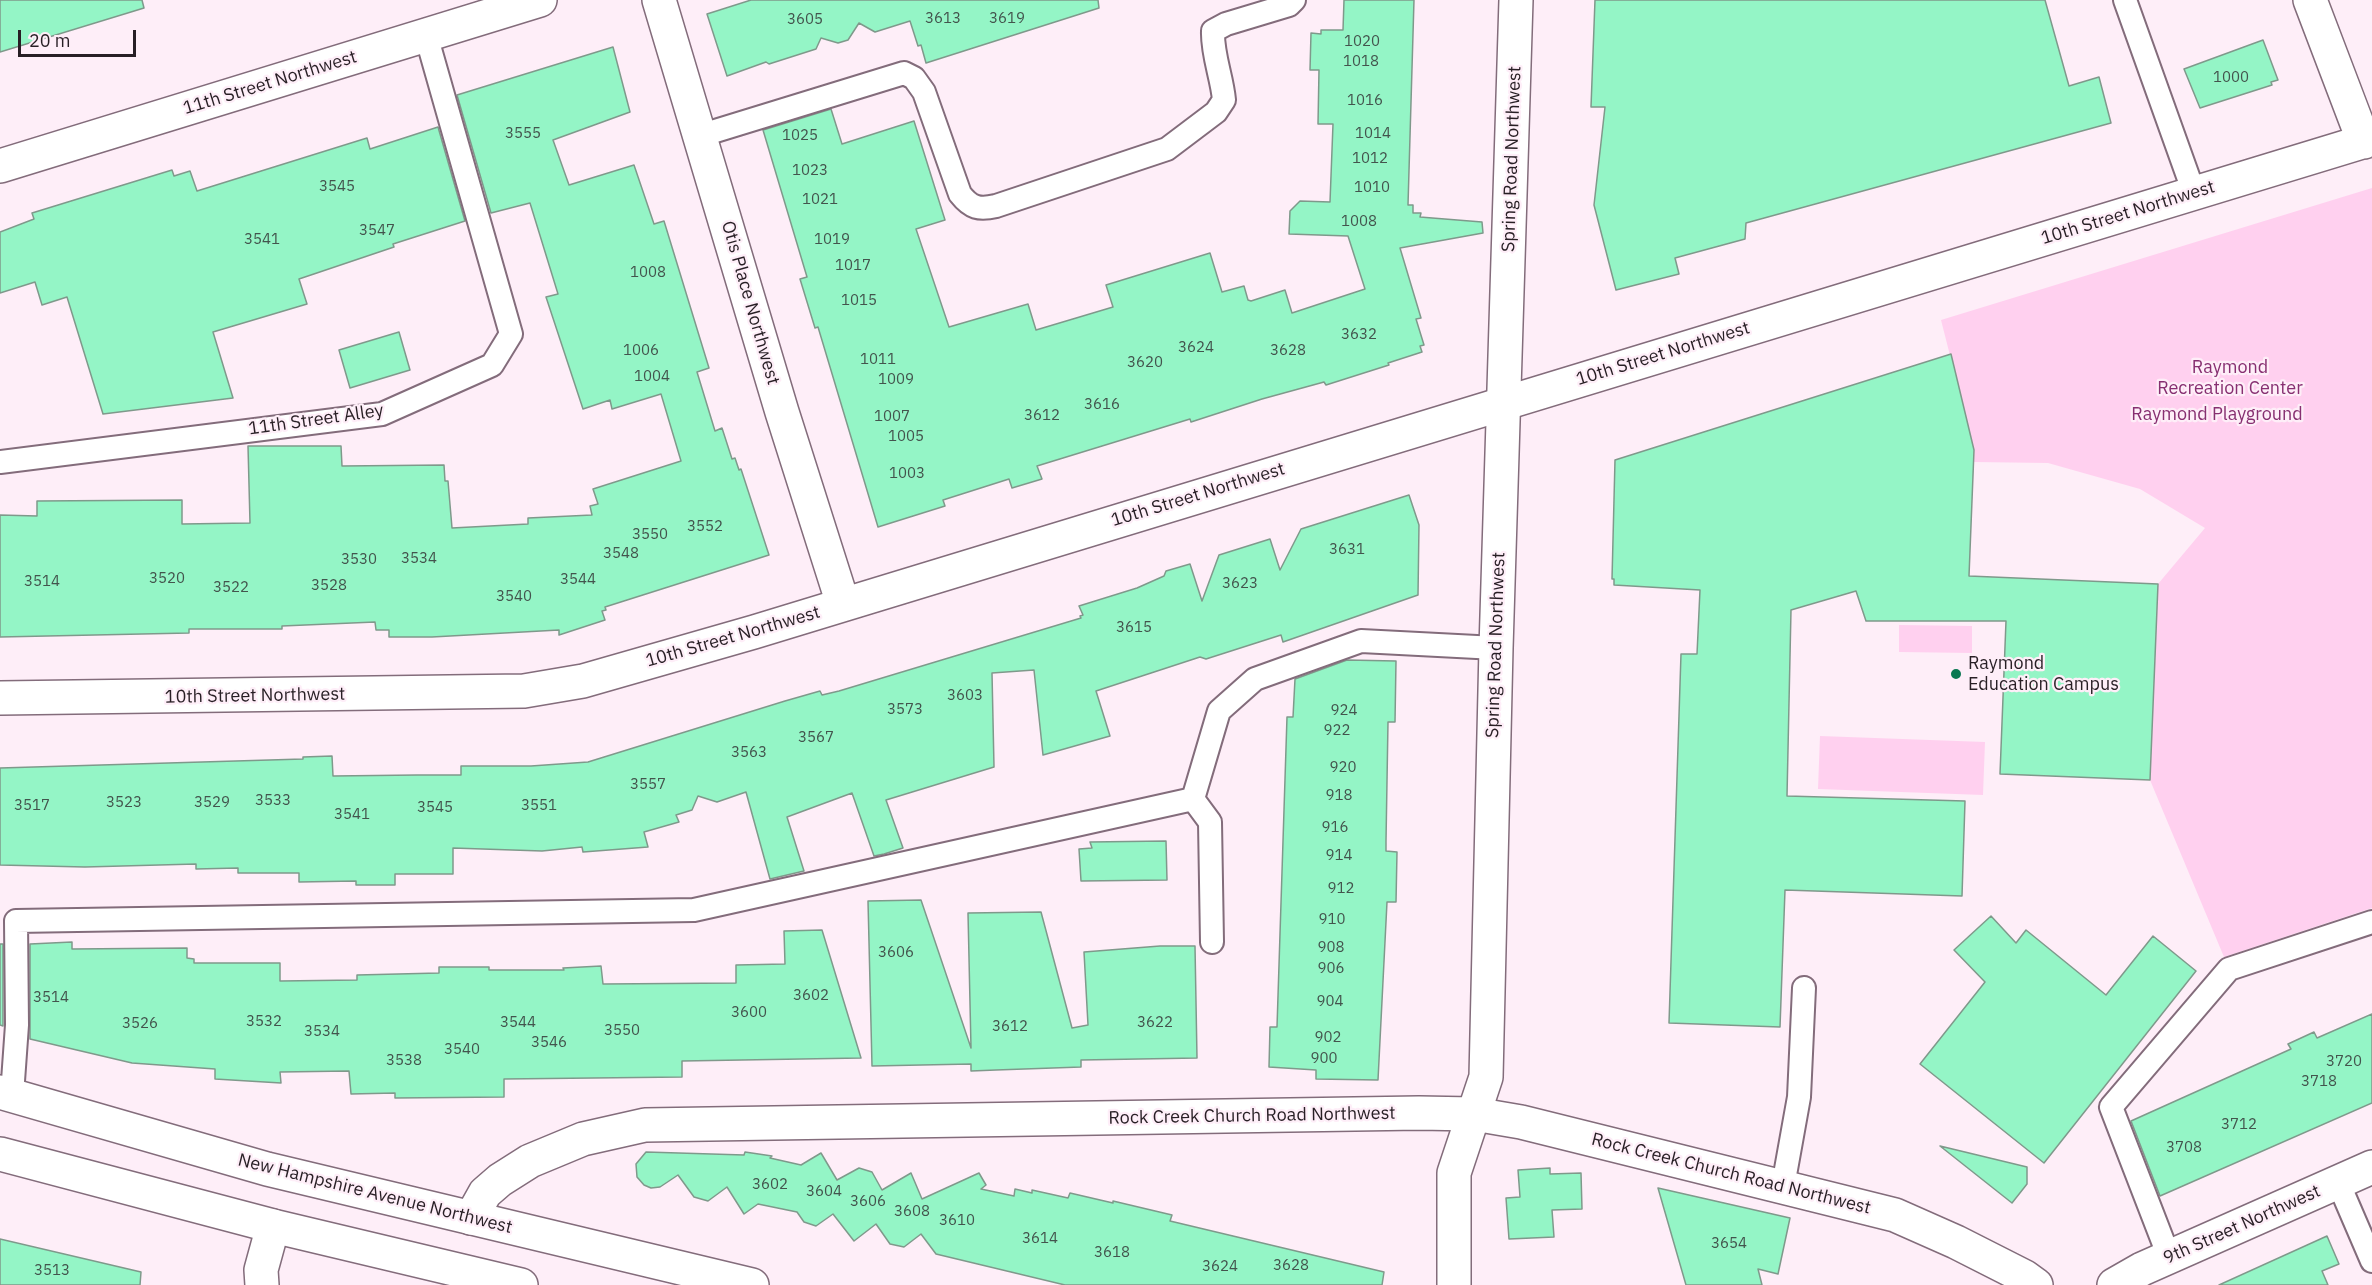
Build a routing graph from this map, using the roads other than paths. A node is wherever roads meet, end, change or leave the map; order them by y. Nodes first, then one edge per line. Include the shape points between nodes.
1 (540, 0) edge
2 (658, 0) edge
3 (1294, 0) edge
4 (1516, 0) edge
5 (2125, 0) edge
6 (2310, 0) edge
7 (426, 35) junction
8 (699, 136) junction
9 (2368, 140) edge
10 (0, 166) edge
11 (2194, 193) junction
12 (1504, 402) junction
13 (0, 462) edge
14 (843, 604) junction
15 (1496, 648) junction
16 (0, 698) edge
17 (1193, 799) junction
18 (2372, 922) edge
19 (1212, 942) dead end
20 (1804, 988) dead end
21 (6, 1094) edge
22 (1474, 1114) junction
23 (0, 1154) edge
24 (2372, 1167) edge
25 (2338, 1182) junction
26 (1784, 1186) junction
27 (471, 1218) junction
28 (273, 1226) junction
29 (2169, 1257) junction
30 (2372, 1261) edge
31 (693, 1278) edge
32 (262, 1285) edge
33 (521, 1285) edge
34 (752, 1285) edge
35 (1454, 1285) edge
36 (2036, 1285) edge
37 (2114, 1285) edge

1 - 7 street, 11th Street Northwest
2 - 8 street, Otis Place Northwest
3 - 8 lane via 1214,31 1212,46 1224,100 1216,112 1167,149 996,206 981,209 968,205 960,194 924,92 914,78 903,73
4 - 12 street, Spring Road Northwest
5 - 11 lane
6 - 9 street
7 - 10 street, 11th Street Northwest
7 - 13 lane, 11th Street Alley via 511,334 492,365 382,414
8 - 14 street, Otis Place Northwest
9 - 11 street, 10th Street Northwest
11 - 12 street, 10th Street Northwest
12 - 14 street, 10th Street Northwest
12 - 15 street, Spring Road Northwest
14 - 16 street, 10th Street Northwest via 544,689
15 - 17 lane via 1361,641 1255,679 1219,711
15 - 22 street, Spring Road Northwest via 1486,1077
17 - 19 lane via 1209,822
17 - 21 lane via 694,910 16,921 17,1025
18 - 29 lane via 2229,969 2111,1107
20 - 26 lane via 1799,1097
21 - 27 street, New Hampshire Avenue Northwest via 267,1169
22 - 26 street, Rock Creek Church Road Northwest
22 - 27 street, Rock Creek Church Road Northwest via 645,1125 583,1139 530,1161 485,1193
22 - 35 street, Spring Road Northwest via 1454,1173
23 - 28 street
24 - 25 street, 9th Street Northwest
25 - 29 street, 9th Street Northwest
25 - 30 lane
26 - 36 street, Rock Creek Church Road Northwest via 1908,1219
27 - 31 street, New Hampshire Avenue Northwest
28 - 32 street via 261,1269
28 - 33 street
29 - 37 street, 9th Street Northwest
31 - 34 street, New Hampshire Avenue Northwest

